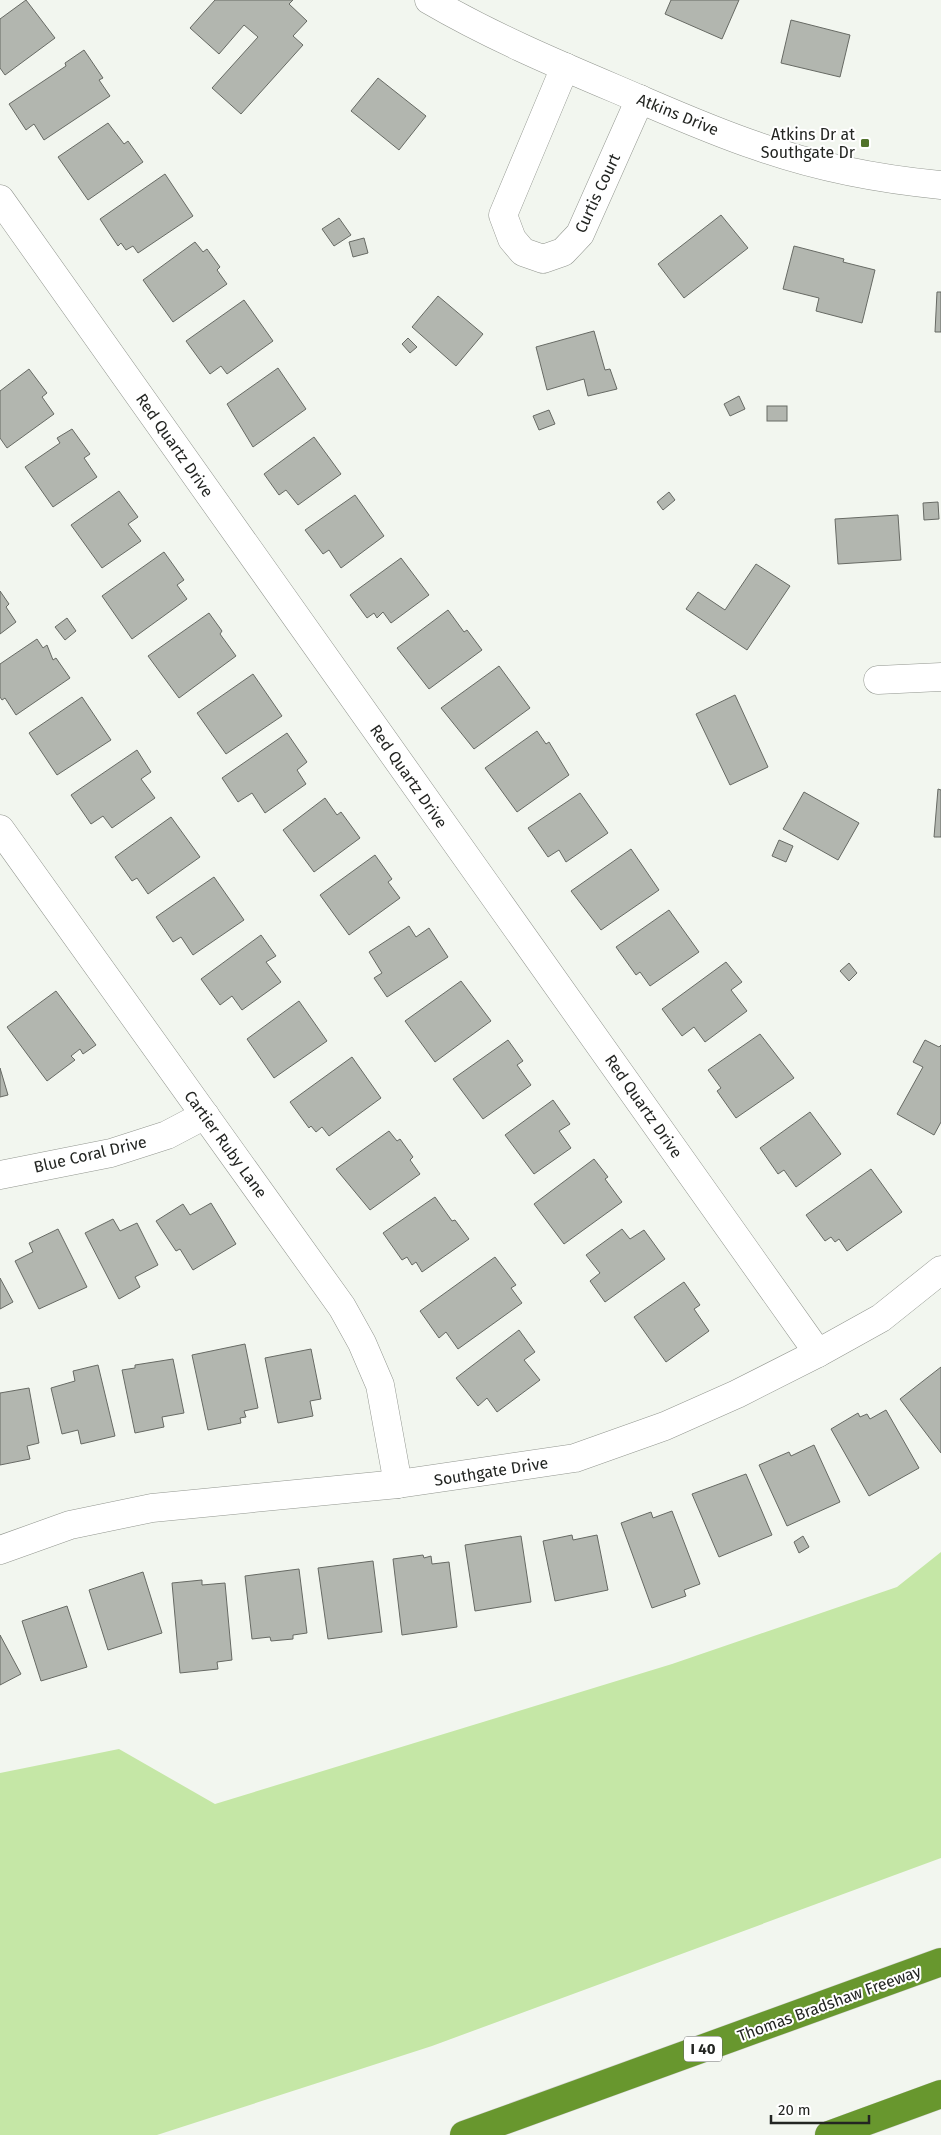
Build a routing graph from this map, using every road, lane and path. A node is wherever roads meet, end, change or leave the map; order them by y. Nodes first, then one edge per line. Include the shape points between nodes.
1 (429, 0) edge
2 (565, 67) junction
3 (640, 99) junction
4 (941, 185) edge
5 (0, 198) edge
6 (941, 678) edge
7 (878, 680) dead end
8 (0, 829) edge
9 (205, 1115) junction
10 (0, 1174) edge
11 (941, 1270) edge
12 (818, 1353) junction
13 (398, 1484) junction
14 (0, 1550) edge
15 (941, 1962) edge
16 (941, 2094) edge
17 (464, 2135) edge
18 (829, 2135) edge

1 - 2 street, Atkins Drive via 473,26
2 - 3 street, Atkins Drive
2 - 3 street, Curtis Court via 503,215 512,240 523,252 543,259 564,252 580,234
3 - 4 street, Atkins Drive via 756,146 803,160 864,175
5 - 12 street, Red Quartz Drive
6 - 7 street
8 - 9 street, Cartier Ruby Lane
9 - 10 street, Blue Coral Drive via 167,1135 111,1153
9 - 13 street, Cartier Ruby Lane via 342,1307 362,1343 380,1386
11 - 12 street, Southgate Drive via 881,1318
12 - 13 street, Southgate Drive via 665,1426 575,1458
13 - 14 street, Southgate Drive via 152,1508 70,1525
15 - 17 highway, Thomas Bradshaw Freeway / I 40
16 - 18 highway

